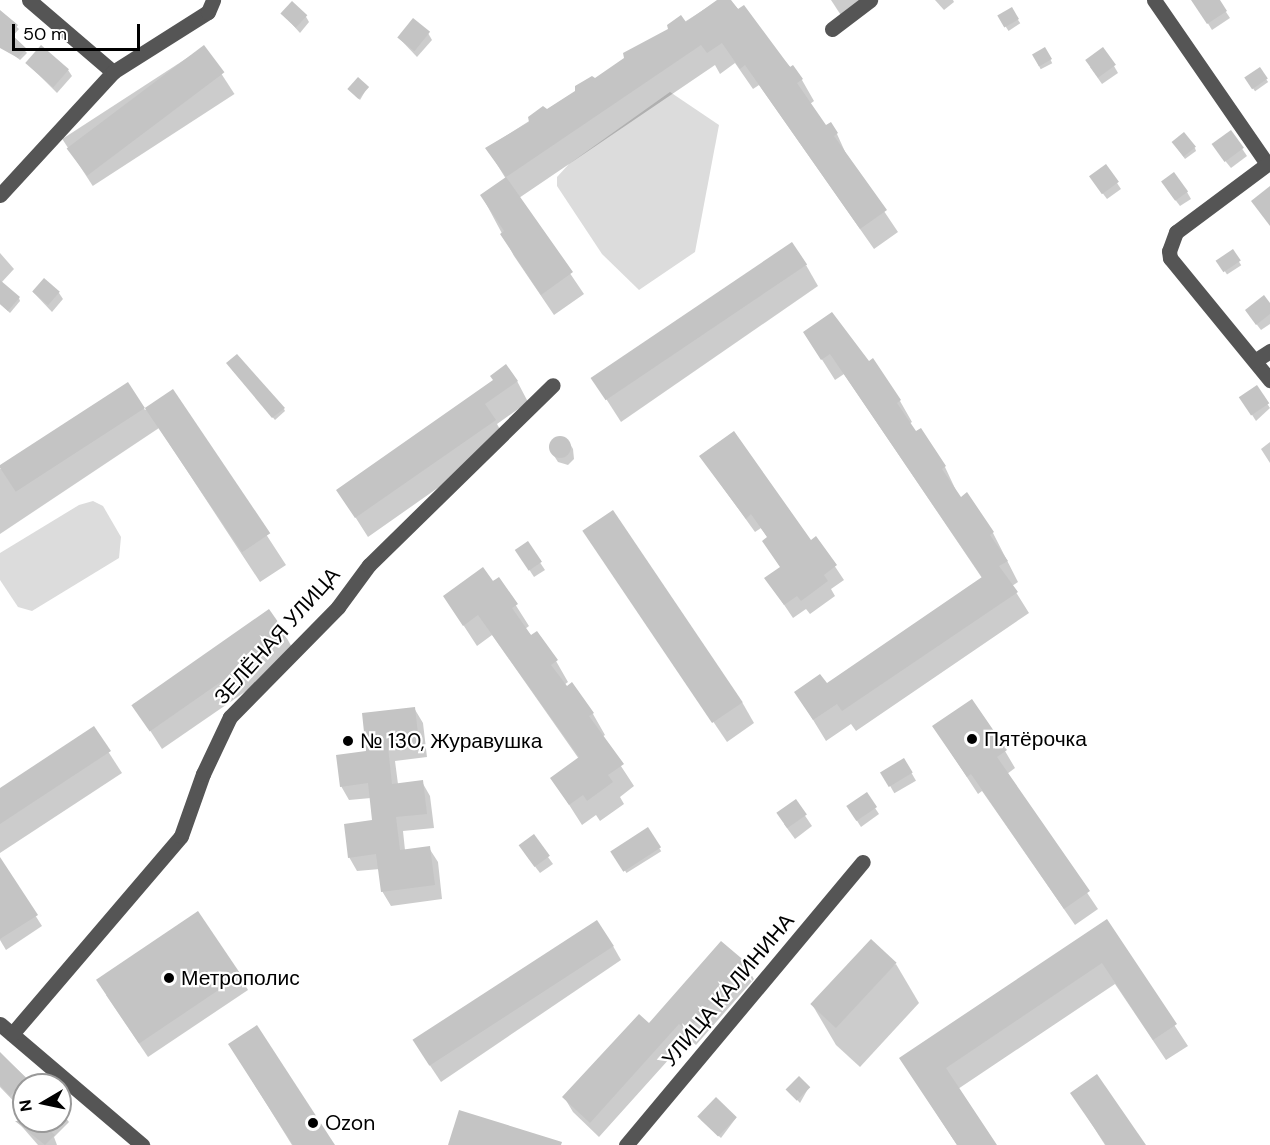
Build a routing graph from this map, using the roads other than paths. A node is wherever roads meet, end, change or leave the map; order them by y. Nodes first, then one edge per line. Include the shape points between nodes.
1 (29, 0) edge
2 (213, 0) edge
3 (870, 0) edge
4 (1154, 0) edge
5 (832, 29) dead end
6 (113, 72) junction
7 (1267, 169) edge
8 (0, 195) edge
9 (1270, 351) edge
10 (1256, 360) junction
11 (1270, 380) edge
12 (553, 386) dead end
13 (863, 862) dead end
14 (0, 1024) edge
15 (12, 1034) junction
16 (142, 1145) edge
17 (626, 1145) edge

1 - 6 street
2 - 6 street via 208,12
3 - 5 street
4 - 7 street
6 - 8 street
7 - 10 street via 1176,232 1170,244 1170,258
9 - 10 street
10 - 11 street
12 - 15 street, ЗЕЛЁНАЯ УЛИЦА via 377,556 331,615 230,717 203,774 182,836
13 - 17 street, УЛИЦА КАЛИНИНА
14 - 15 street
15 - 16 street

